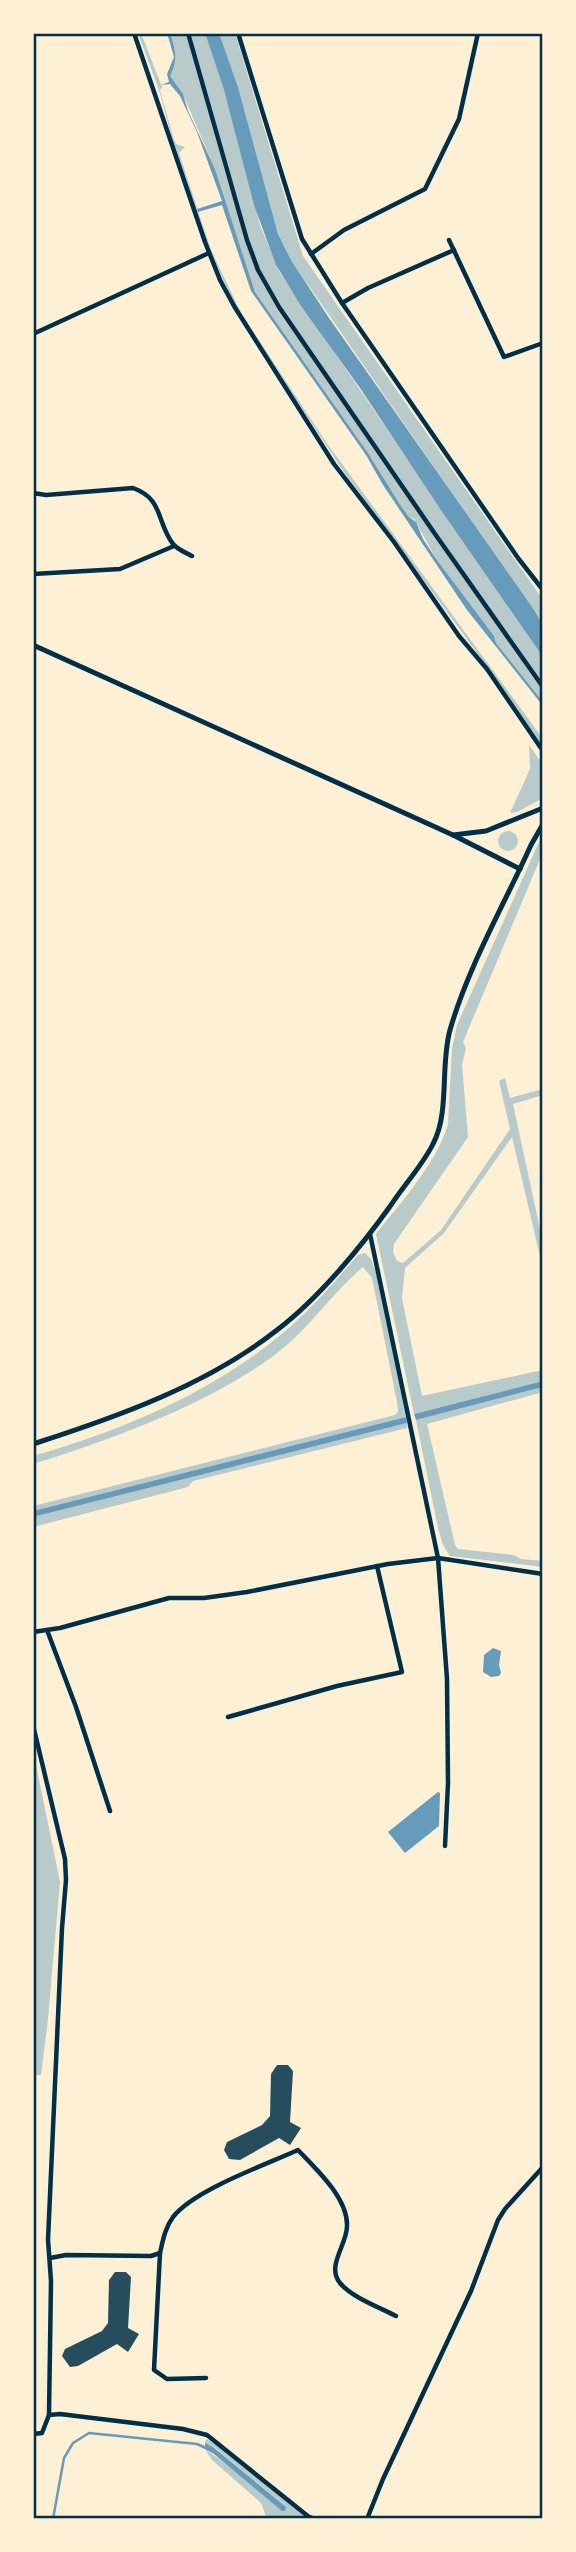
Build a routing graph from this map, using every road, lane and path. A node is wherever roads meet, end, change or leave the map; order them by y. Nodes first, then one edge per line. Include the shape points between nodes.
1 (134, 33) edge
2 (188, 33) edge
3 (238, 33) edge
4 (478, 33) edge
5 (449, 240) dead end
6 (454, 250) junction
7 (209, 253) junction
8 (311, 254) junction
9 (342, 303) junction
10 (33, 334) edge
11 (543, 343) edge
12 (33, 493) edge
13 (174, 546) junction
14 (192, 556) dead end
15 (33, 574) edge
16 (543, 590) edge
17 (33, 645) edge
18 (543, 687) edge
19 (543, 751) edge
20 (543, 808) edge
21 (543, 824) edge
22 (453, 835) junction
23 (520, 869) junction
24 (370, 1234) junction
25 (33, 1444) edge
26 (438, 1558) junction
27 (377, 1566) junction
28 (543, 1574) edge
29 (47, 1630) junction
30 (33, 1632) edge
31 (228, 1717) dead end
32 (33, 1725) edge
33 (110, 1811) dead end
34 (445, 1846) dead end
35 (543, 2167) edge
36 (160, 2253) junction
37 (50, 2258) junction
38 (396, 2316) dead end
39 (206, 2378) dead end
40 (50, 2415) junction
41 (33, 2434) edge
42 (315, 2519) edge
43 (367, 2519) edge

1 - 7 street
2 - 18 street via 258,270 279,307
3 - 8 street via 302,239
4 - 8 street via 459,120 425,189 344,230
5 - 6 street
6 - 9 street
6 - 11 street via 504,357
7 - 10 street
7 - 19 street via 234,306 334,464
8 - 9 street
9 - 16 street
12 - 13 street via 132,488 146,493
13 - 14 street
13 - 15 street via 121,569
17 - 22 street
20 - 22 street via 486,831
21 - 23 street
22 - 23 street
23 - 24 street via 454,1014 445,1047 441,1118 434,1143
24 - 25 street via 300,1311 253,1348 200,1379 89,1426
24 - 26 street
26 - 27 street
26 - 28 street
26 - 34 street via 447,1679
27 - 29 street via 247,1592 169,1598
27 - 31 street via 402,1672
29 - 30 street
29 - 33 street
32 - 37 street via 66,1880
35 - 43 street via 498,2220 471,2291
36 - 37 street
36 - 38 street via 164,2232 174,2215 202,2194 298,2150 345,2212 347,2227 335,2274 339,2283
36 - 39 street via 154,2370 167,2379
37 - 40 street
40 - 41 street via 42,2433
40 - 42 street via 183,2428 207,2435

